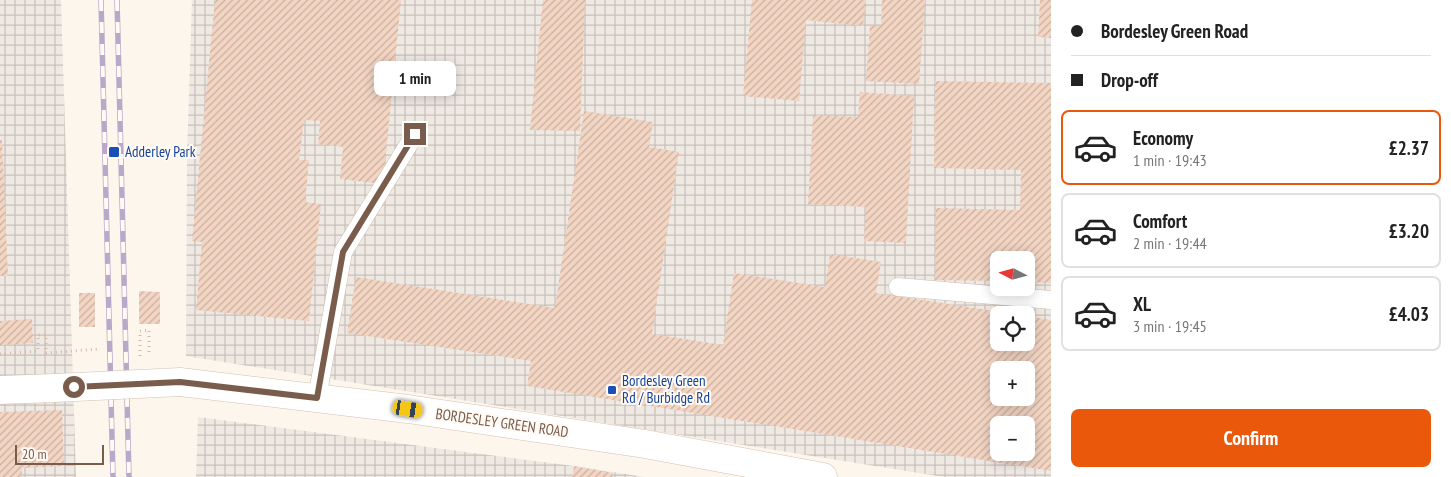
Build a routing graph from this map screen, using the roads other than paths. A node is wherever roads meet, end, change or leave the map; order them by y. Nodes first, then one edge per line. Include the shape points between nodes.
1 (415, 134) dead end
2 (898, 287) dead end
3 (1051, 300) edge
4 (0, 390) edge
5 (317, 398) junction
6 (823, 477) edge

1 - 5 lane via 343,252
2 - 3 lane
4 - 5 main road, BORDESLEY GREEN ROAD, bridge via 180,382
5 - 6 main road, BORDESLEY GREEN ROAD via 645,444

